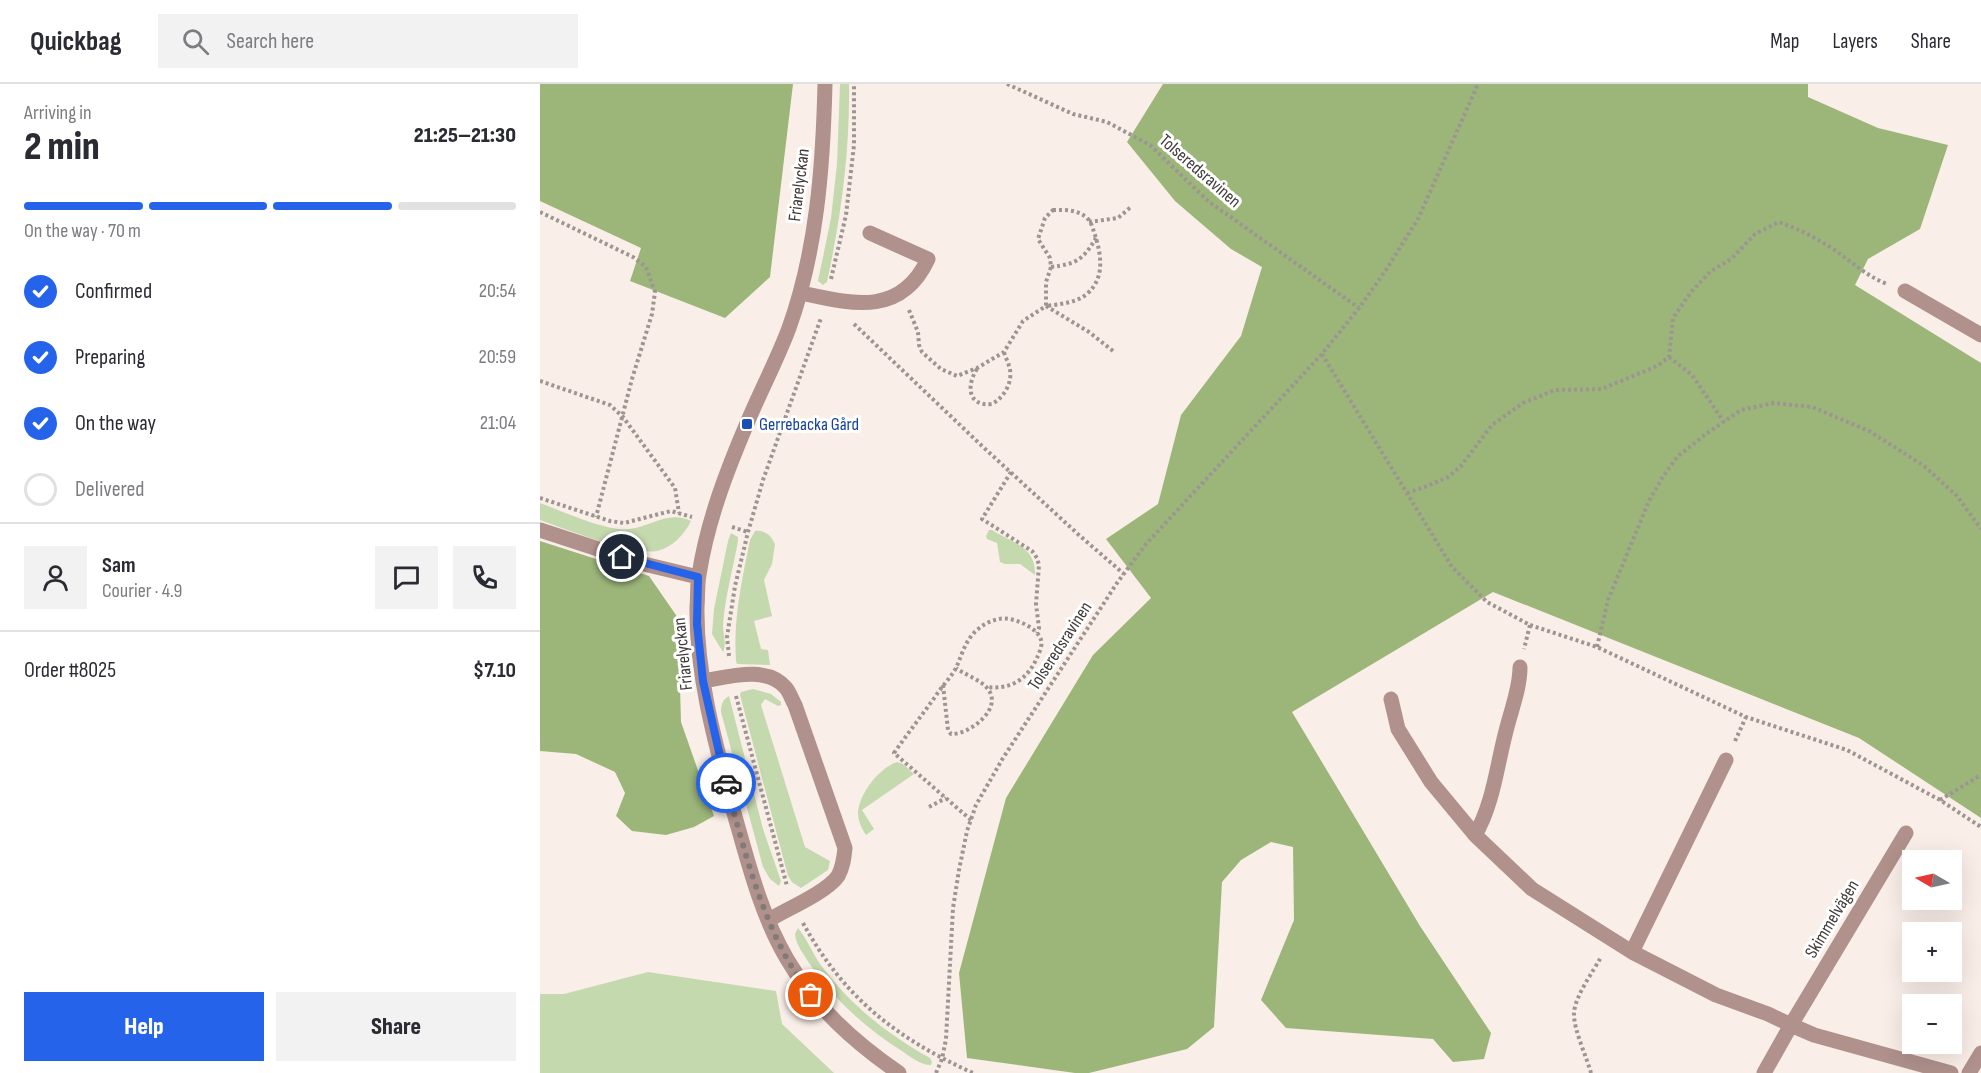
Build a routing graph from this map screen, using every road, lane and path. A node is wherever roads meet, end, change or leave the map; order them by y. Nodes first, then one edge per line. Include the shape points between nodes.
1 (825, 84) edge
2 (854, 84) edge
3 (1007, 84) edge
4 (1478, 84) edge
5 (1132, 206) dead end
6 (540, 212) edge
7 (1089, 222) junction
8 (870, 233) dead end
9 (1096, 238) junction
10 (1051, 267) junction
11 (1905, 291) joint
12 (801, 293) junction
13 (901, 293) junction
14 (834, 300) junction
15 (1046, 306) junction
16 (1359, 308) junction
17 (1981, 335) edge
18 (1113, 351) dead end
19 (1004, 352) junction
20 (1322, 354) junction
21 (1669, 357) junction
22 (977, 368) junction
23 (540, 381) edge
24 (623, 417) junction
25 (1724, 422) junction
26 (1011, 472) junction
27 (1407, 493) junction
28 (540, 498) edge
29 (679, 513) junction
30 (596, 517) junction
31 (711, 522) junction
32 (540, 530) edge
33 (1981, 530) edge
34 (748, 532) junction
35 (1124, 574) junction
36 (698, 577) junction
37 (1530, 625) junction
38 (1037, 633) junction
39 (1597, 647) junction
40 (1520, 667) joint
41 (956, 668) junction
42 (731, 676) junction
43 (703, 681) junction
44 (943, 685) junction
45 (987, 687) junction
46 (1391, 699) dead end
47 (1746, 717) junction
48 (1726, 760) joint
49 (1981, 774) edge
50 (946, 798) junction
51 (1940, 800) junction
52 (929, 807) dead end
53 (971, 819) junction
54 (1981, 827) edge
55 (1906, 833) dead end
56 (1475, 835) junction
57 (793, 906) junction
58 (769, 920) junction
59 (1611, 940) junction
60 (1632, 951) junction
61 (1791, 1025) junction
62 (1981, 1053) edge
63 (942, 1059) junction
64 (899, 1073) edge
65 (936, 1073) edge
66 (973, 1073) edge
67 (1591, 1073) edge
68 (1764, 1073) edge
69 (1951, 1073) edge
70 (1970, 1073) edge

1 - 12 street, Friarelyckan via 824,152
2 - 14 path via 854,145
3 - 16 path, Tolseredsravinen via 1073,114 1107,122 1150,145 1208,201
4 - 16 path, Tolseredsravinen via 1418,219
5 - 7 path via 1118,218
6 - 24 path via 646,267 656,292
7 - 9 path
7 - 10 path via 1072,210 1053,210 1045,218 1038,239
8 - 13 street via 928,258
9 - 10 path via 1075,262
9 - 15 path via 1101,265 1089,292 1075,300
10 - 15 path via 1046,282
11 - 17 street
11 - 21 path via 1872,278 1834,249 1779,222 1755,234 1691,292 1673,318
12 - 14 street
12 - 31 street, Friarelyckan
13 - 14 street via 882,302
13 - 22 path via 926,357 954,376
14 - 26 path via 840,312
14 - 34 path via 817,332
15 - 18 path
15 - 19 path via 1023,321
16 - 20 path, Tolseredsravinen
19 - 22 path
19 - 22 path via 1010,369 1009,385 992,404 984,405 970,391
20 - 27 path
20 - 35 path, Tolseredsravinen via 1146,544
21 - 25 path via 1692,375
21 - 27 path via 1602,389 1555,390 1523,403 1492,425 1448,477
23 - 24 path via 610,405
24 - 29 path via 675,488
24 - 30 path
25 - 33 path via 1741,410 1774,403 1812,407 1869,431 1924,465 1957,496
25 - 39 path via 1677,457 1649,501 1608,600
26 - 35 path
26 - 38 path via 982,519 1037,558
27 - 37 path via 1452,567 1487,602
28 - 30 path
29 - 30 path via 671,511 624,523
29 - 31 path
31 - 34 path
31 - 36 street, Friarelyckan
32 - 36 street
34 - 42 path via 727,637
35 - 53 path, Tolseredsravinen via 1003,758
36 - 43 street, Friarelyckan via 697,624
37 - 39 path
37 - 40 path
38 - 41 path via 1007,618 988,621 970,637
38 - 45 path via 1040,651 1026,676 1010,686
39 - 47 path
40 - 56 street via 1520,681 1484,819
41 - 44 path
41 - 45 path
42 - 43 street
42 - 57 path
42 - 57 street via 764,675 786,688 845,848 836,878
43 - 58 street, Friarelyckan via 734,813
44 - 45 path via 951,734 978,723 991,706
44 - 50 path via 894,753
46 - 56 street via 1405,741 1431,782
47 - 48 path
47 - 51 path via 1847,750
48 - 60 street
49 - 51 path
50 - 52 path
50 - 53 path
51 - 54 path
53 - 63 path, Tolseredsravinen via 953,908
55 - 61 street, Skimmelvägen
56 - 59 street via 1532,889
57 - 58 street
57 - 63 path via 828,965 851,992 883,1021
58 - 64 street, Friarelyckan via 786,958 811,995 836,1024
59 - 60 street
59 - 67 path via 1574,1012
60 - 61 street via 1716,995
61 - 68 street, Skimmelvägen
61 - 69 street
62 - 70 street
63 - 65 path, Tolseredsravinen
63 - 66 path

